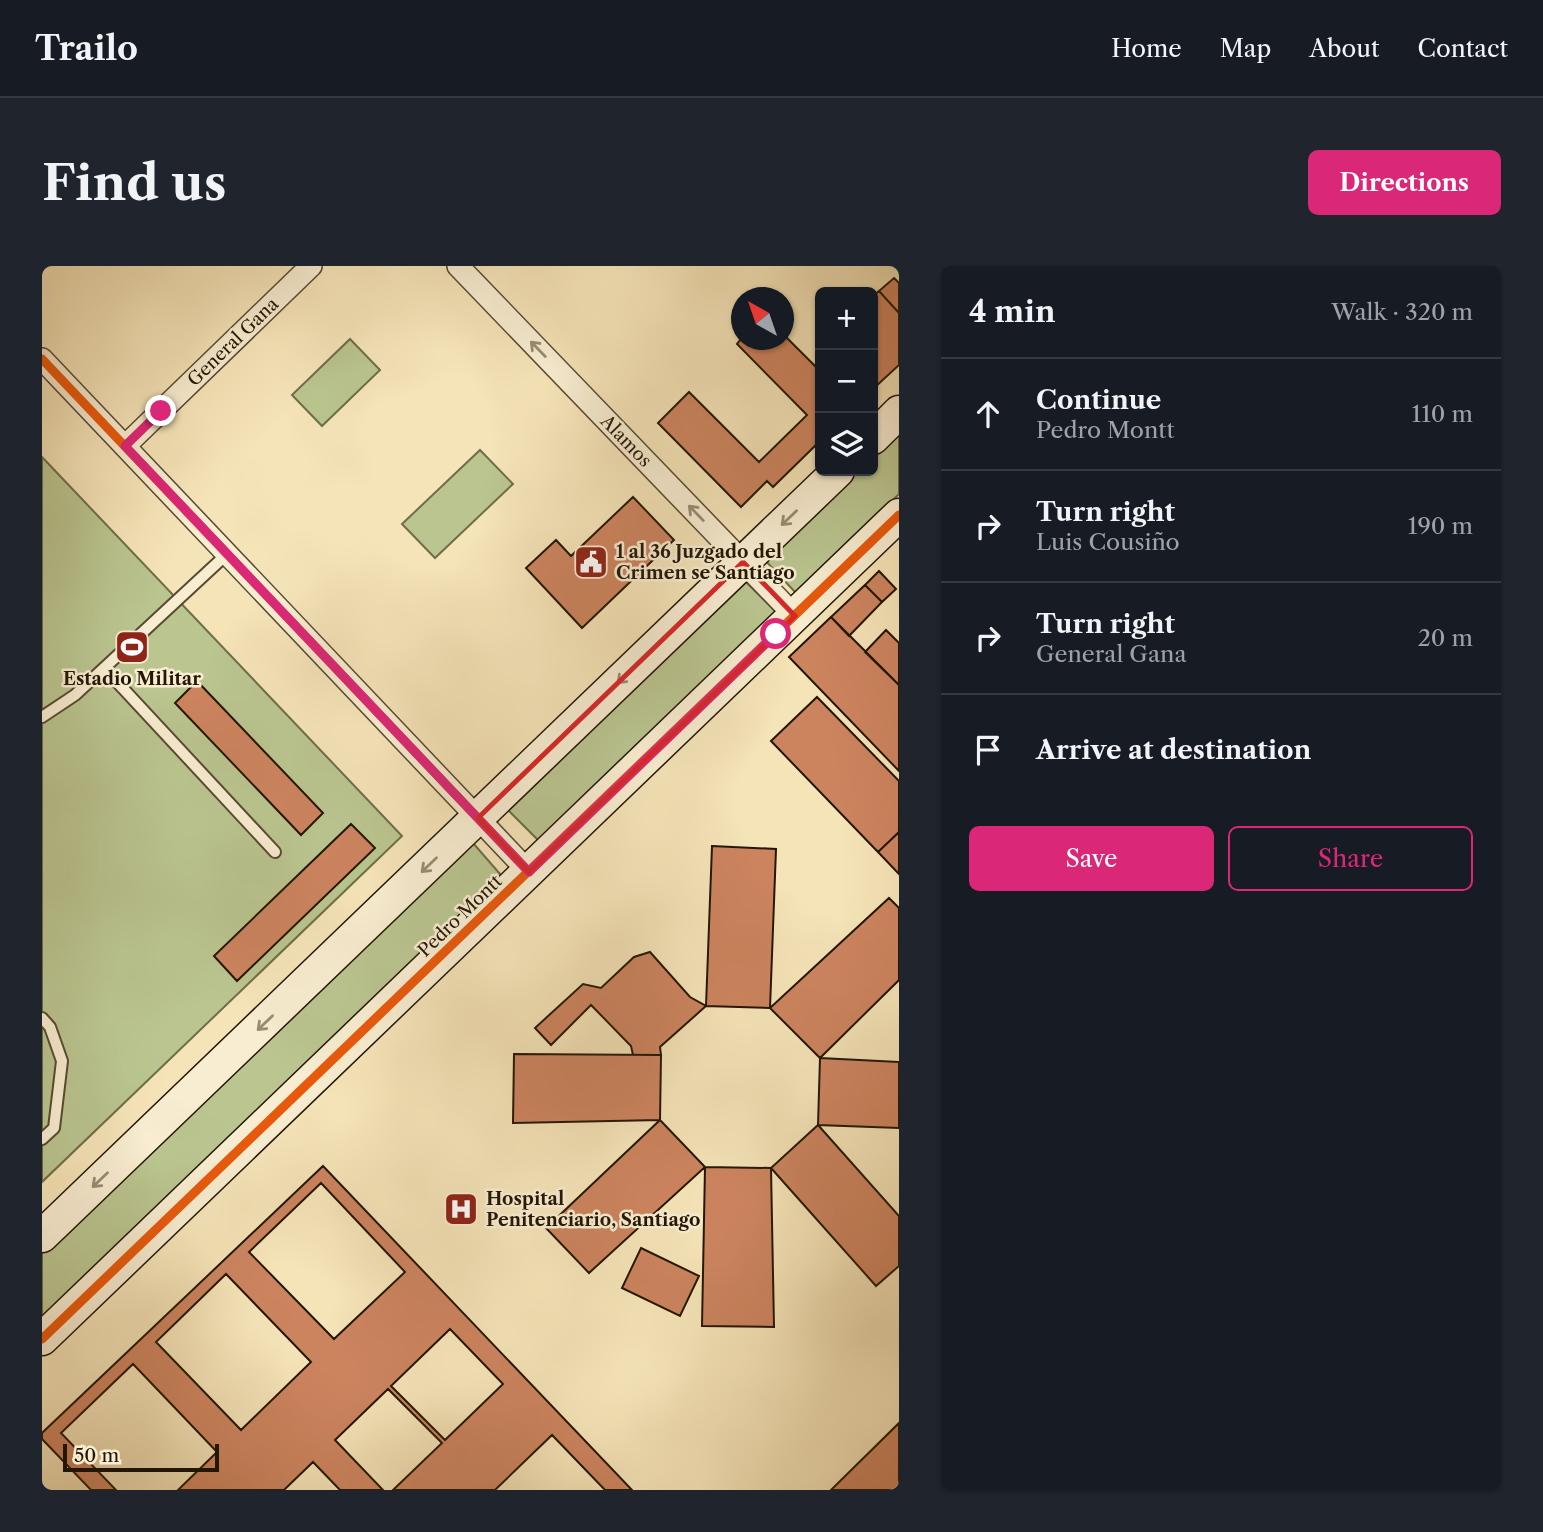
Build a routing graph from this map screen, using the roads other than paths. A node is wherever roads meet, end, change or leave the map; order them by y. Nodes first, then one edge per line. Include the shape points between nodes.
1 (311, 266) edge
2 (458, 266) edge
3 (42, 359) edge
4 (899, 412) edge
5 (878, 433) edge
6 (125, 446) junction
7 (833, 476) edge
8 (897, 522) edge
9 (227, 554) junction
10 (743, 562) junction
11 (794, 616) junction
12 (104, 668) junction
13 (42, 717) edge
14 (478, 818) junction
15 (275, 852) dead end
16 (529, 872) junction
17 (42, 1018) edge
18 (42, 1139) edge
19 (42, 1236) edge
20 (42, 1339) edge

1 - 6 street, General Gana
10 -> 2 street, Alamos
3 - 6 street
4 - 5 street
6 - 9 street
7 -> 10 street
8 - 11 street, Pedro Montt
9 - 12 lane
9 - 14 street
10 - 11 street, Alamos
10 -> 14 street
11 - 16 street, Pedro Montt
12 - 13 lane
12 - 15 lane
14 - 16 street
14 -> 19 street
16 - 20 street, Pedro Montt
17 - 18 lane via 62,1061 54,1128

